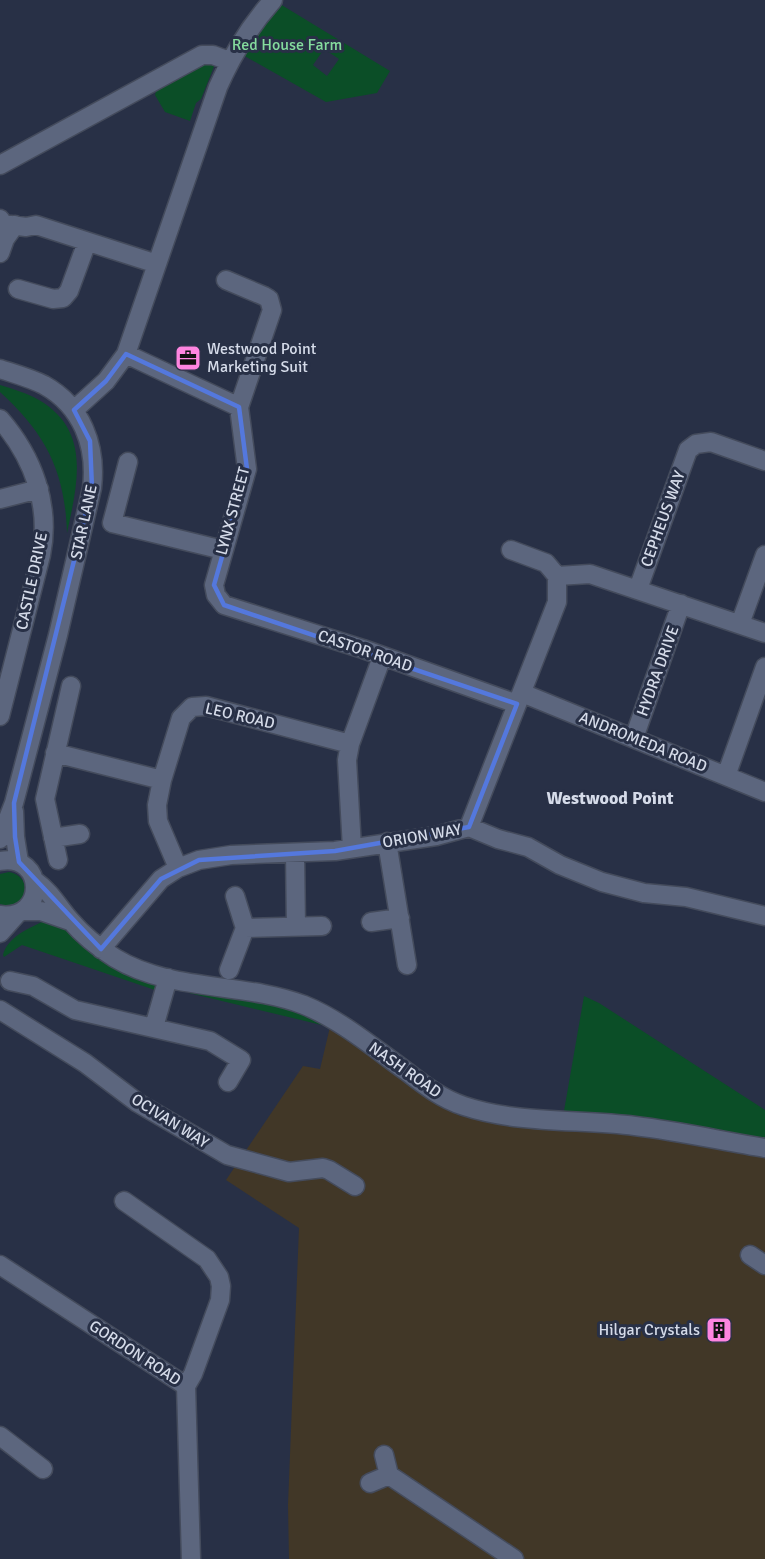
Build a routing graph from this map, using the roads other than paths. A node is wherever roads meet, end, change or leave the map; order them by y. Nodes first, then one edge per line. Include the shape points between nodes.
1 (273, 0) edge
2 (230, 62) junction
3 (0, 165) edge
4 (7, 222) edge
5 (87, 242) junction
6 (0, 253) edge
7 (156, 264) junction
8 (226, 280) dead end
9 (18, 289) dead end
10 (126, 354) junction
11 (0, 369) edge
12 (239, 407) junction
13 (74, 410) junction
14 (0, 419) edge
15 (765, 461) edge
16 (129, 462) dead end
17 (39, 489) junction
18 (0, 500) edge
19 (223, 550) junction
20 (512, 550) dead end
21 (765, 555) edge
22 (558, 576) junction
23 (638, 589) junction
24 (216, 595) joint
25 (681, 604) junction
26 (740, 624) junction
27 (765, 633) edge
28 (382, 657) junction
29 (765, 667) edge
30 (71, 686) dead end
31 (519, 698) junction
32 (0, 716) edge
33 (634, 738) junction
34 (350, 744) junction
35 (55, 753) junction
36 (726, 776) junction
37 (162, 780) junction
38 (765, 792) edge
39 (14, 803) junction
40 (469, 827) junction
41 (80, 834) dead end
42 (53, 838) junction
43 (0, 839) edge
44 (387, 842) junction
45 (352, 848) junction
46 (295, 853) junction
47 (58, 860) dead end
48 (0, 861) edge
49 (19, 862) junction
50 (178, 868) junction
51 (34, 880) junction
52 (235, 896) dead end
53 (14, 913) edge
54 (765, 916) edge
55 (400, 918) junction
56 (70, 921) junction
57 (371, 922) dead end
58 (322, 926) dead end
59 (296, 927) junction
60 (245, 928) junction
61 (0, 933) edge
62 (101, 949) junction
63 (407, 965) dead end
64 (229, 970) dead end
65 (168, 978) junction
66 (10, 981) dead end
67 (0, 1010) edge
68 (153, 1027) junction
69 (228, 1082) dead end
70 (765, 1148) edge
71 (355, 1186) dead end
72 (124, 1201) dead end
73 (0, 1265) edge
74 (186, 1386) junction
75 (0, 1436) edge
76 (384, 1455) dead end
77 (43, 1469) dead end
78 (389, 1475) junction
79 (370, 1483) dead end
80 (191, 1559) edge
81 (514, 1559) edge

1 - 2 street
2 - 3 street via 202,55
2 - 7 street
4 - 5 street via 26,227 36,225
4 - 6 street
5 - 7 street
5 - 9 street via 63,298
7 - 10 street
8 - 12 street via 269,299 272,310
10 - 12 street
10 - 13 street via 106,381
11 - 13 street via 44,385
12 - 19 street, LYNX STREET via 247,469
13 - 39 street, STAR LANE via 90,441 92,488
14 - 17 street, CASTLE DRIVE via 27,457
15 - 23 street, CEPHEUS WAY via 711,442 701,442 688,450
16 - 19 street via 112,523
17 - 18 street
17 - 32 street, CASTLE DRIVE via 44,540
19 - 24 street, LYNX STREET via 214,585
20 - 22 street via 546,563
21 - 26 street
22 - 23 street, CEPHEUS WAY via 590,574
22 - 31 street via 557,602
23 - 25 street
24 - 28 street, CASTOR ROAD via 224,605
25 - 26 street
25 - 33 street, HYDRA DRIVE
26 - 27 street
28 - 31 street, CASTOR ROAD
28 - 34 street
29 - 36 street
30 - 35 street
31 - 33 street, ANDROMEDA ROAD
31 - 40 street
33 - 36 street, ANDROMEDA ROAD
34 - 37 street, LEO ROAD via 206,706 192,707 181,718
34 - 45 street via 347,760
35 - 37 street
35 - 42 street via 45,799
36 - 38 street, ANDROMEDA ROAD
37 - 50 street, LEO ROAD via 157,805 159,820
39 - 43 street, STAR LANE
39 - 49 street, STAR LANE
40 - 44 street, ORION WAY
40 - 54 street, ORION WAY via 528,847 602,882
41 - 42 street
42 - 47 street
44 - 45 street, ORION WAY
44 - 55 street
45 - 46 street, ORION WAY
46 - 50 street, ORION WAY via 231,855
46 - 59 street
48 - 49 street
49 - 51 street, NASH ROAD
50 - 62 street, ORION WAY via 161,879
51 - 53 street via 34,897
51 - 56 street, NASH ROAD via 50,892
52 - 60 street
53 - 56 street, NASH ROAD via 41,911
53 - 61 street
55 - 57 street
55 - 63 street
56 - 62 street, NASH ROAD
58 - 59 street
59 - 60 street
60 - 64 street
62 - 65 street, NASH ROAD via 138,969
65 - 68 street
65 - 70 street, NASH ROAD via 264,994 303,1005 347,1029 446,1099 465,1106 509,1115 636,1126
66 - 68 street via 33,986 75,1010
67 - 71 street, OCIVAN WAY via 85,1063 138,1103 227,1155 289,1172 323,1168
68 - 69 street via 210,1041 241,1060
72 - 74 street via 207,1259 219,1277 220,1300
73 - 74 street, GORDON ROAD
74 - 80 street, GORDON ROAD
75 - 77 street
76 - 78 street
78 - 79 street
78 - 81 street

